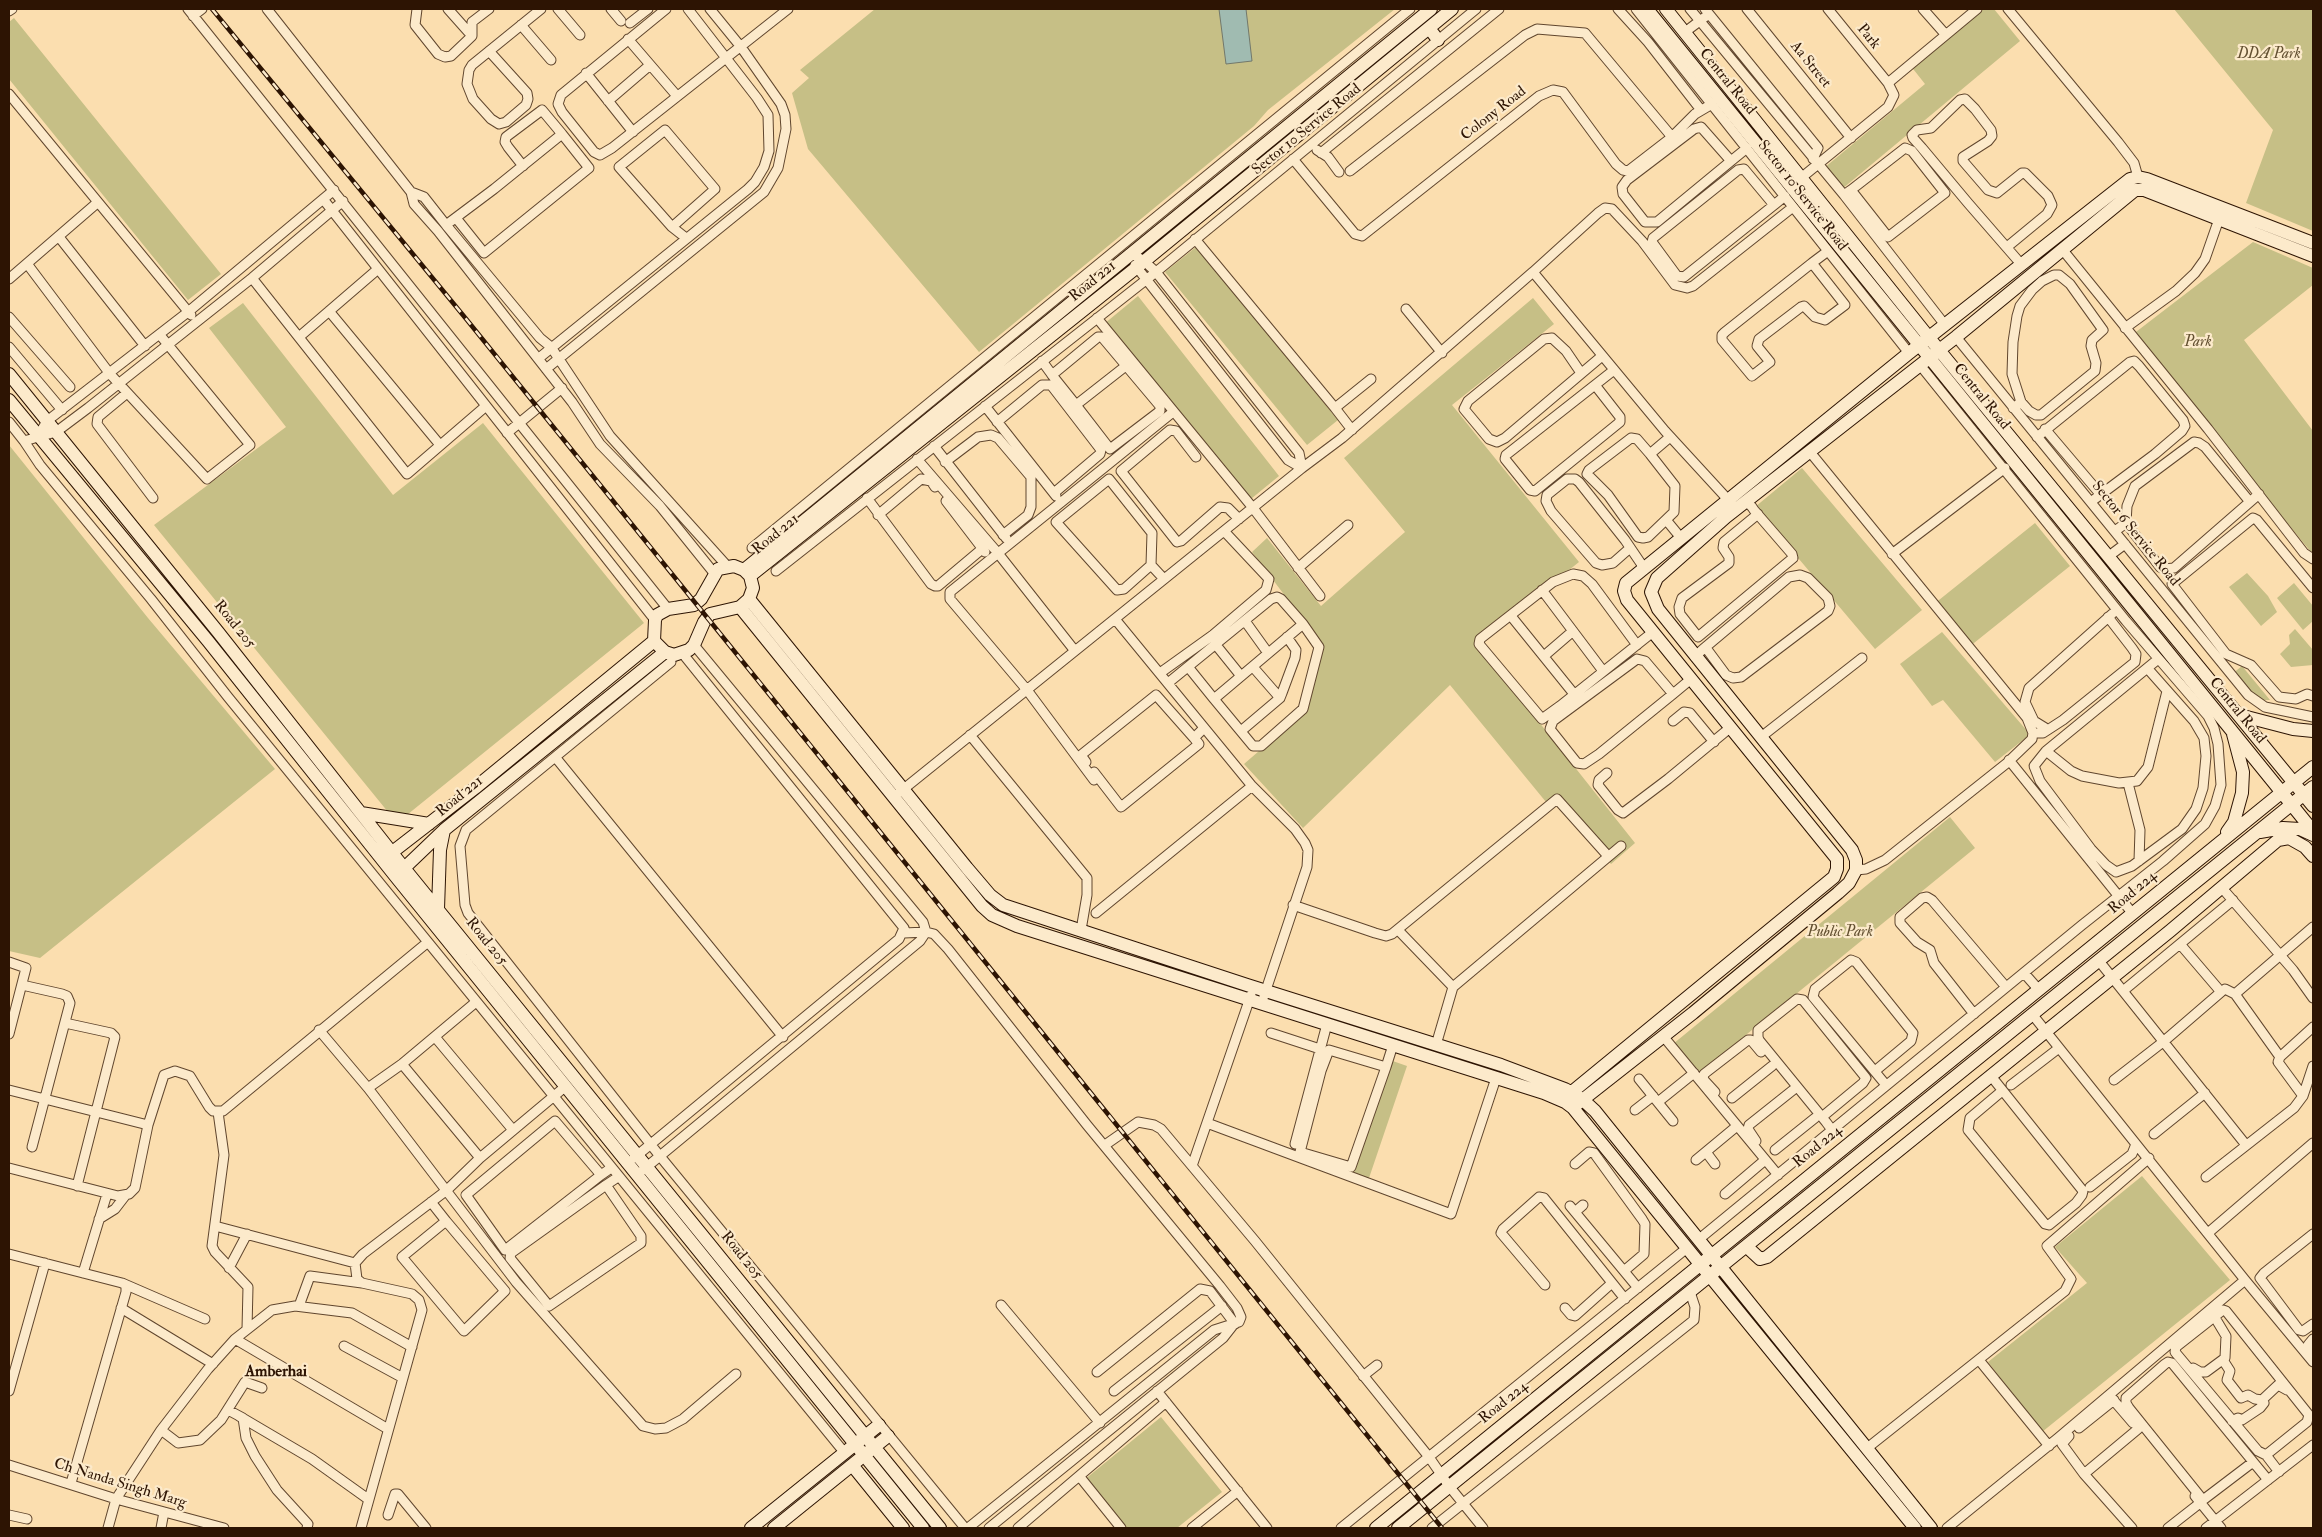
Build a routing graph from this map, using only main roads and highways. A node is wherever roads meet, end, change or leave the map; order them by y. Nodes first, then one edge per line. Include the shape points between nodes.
1 (1431, 9) edge
2 (1452, 9) edge
3 (1647, 9) edge
4 (1666, 9) edge
5 (1429, 28) junction
6 (1383, 31) road end
7 (1438, 40) road end
8 (1391, 41) junction
9 (2313, 243) edge
10 (2313, 256) edge
11 (1929, 337) junction
12 (1913, 349) junction
13 (1939, 350) junction
14 (1924, 361) junction
15 (9, 374) edge
16 (9, 400) edge
17 (1737, 503) junction
18 (747, 573) junction
19 (744, 603) junction
20 (654, 641) junction
21 (668, 657) junction
22 (2239, 715) junction
23 (2232, 729) junction
24 (2313, 731) edge
25 (2313, 767) edge
26 (2294, 783) junction
27 (2309, 791) edge
28 (2282, 792) junction
29 (899, 793) junction
30 (2292, 804) junction
31 (2313, 806) edge
32 (361, 813) junction
33 (429, 824) junction
34 (444, 830) junction
35 (2313, 831) edge
36 (2256, 833) junction
37 (2313, 835) edge
38 (2220, 842) junction
39 (2244, 843) junction
40 (387, 856) junction
41 (2313, 856) edge
42 (2257, 860) junction
43 (400, 872) junction
44 (438, 909) junction
45 (1257, 995) junction
46 (1573, 1100) junction
47 (632, 1159) junction
48 (1746, 1246) junction
49 (1705, 1260) junction
50 (1720, 1268) junction
51 (1710, 1276) junction
52 (879, 1425) road end
53 (888, 1436) road end
54 (861, 1439) junction
55 (869, 1451) junction
56 (852, 1465) junction
57 (919, 1526) edge
58 (751, 1528) edge
59 (774, 1528) edge
60 (903, 1528) edge
61 (940, 1528) edge
62 (1376, 1528) edge
63 (1398, 1528) edge
64 (1915, 1528) edge
65 (1930, 1528) edge

1 - 8 main road, Road 221
2 - 5 main road, Road 221
3 - 12 main road, Central Road via 1680,57
4 - 11 main road, Central Road
5 - 7 main road
5 - 18 main road, Road 221 via 1140,265
6 - 8 main road
8 - 18 main road, Road 221
9 - 11 main road via 2138,177 2120,186
10 - 13 main road via 2144,190 2135,190
11 - 12 main road
11 - 13 main road, Central Road
12 - 14 main road, Central Road
12 - 17 main road
13 - 14 main road
13 - 22 main road, Central Road
14 - 17 main road via 1810,452
14 - 23 main road, Central Road via 2087,562
15 - 32 main road, Road 205
16 - 40 main road, Road 205
17 - 46 main road via 1657,578 1652,598 1695,657 1852,850 1856,870 1838,893 1662,1036
17 - 46 main road via 1681,538 1626,583 1624,591 1627,600 1837,860 1834,877
18 - 19 main road via 753,588
18 - 20 main road via 728,567 718,569 699,602 657,615
19 - 21 main road via 710,614 694,645 683,654
19 - 29 main road
20 - 21 main road
20 - 33 main road, Road 221
21 - 34 main road, Road 221
22 - 24 main road via 2293,730
22 - 26 main road, Central Road
23 - 28 main road, Central Road
23 - 38 main road via 2243,772 2242,793 2234,822
25 - 26 main road, Road 224
26 - 27 main road, Central Road
26 - 28 main road, Road 224
27 - 30 main road, Road 224
27 - 31 main road, Central Road
28 - 30 main road, Central Road
28 - 38 main road, Road 224
29 - 45 main road via 996,900 1014,910 1080,930
29 - 45 main road via 992,915 1018,926
30 - 35 main road, Central Road
30 - 36 main road, Road 224
32 - 33 main road
32 - 40 main road, Road 205
33 - 40 main road, Road 221
34 - 43 main road, Road 221
34 - 44 main road
36 - 37 main road via 2283,828 2300,829
36 - 39 main road, Road 224
38 - 49 main road, Road 224
39 - 42 main road
39 - 48 main road, Road 224
40 - 43 main road, Road 205
41 - 42 main road via 2297,842 2284,838
42 - 48 main road via 1767,1257 1760,1259
43 - 44 main road, Road 205
43 - 47 main road, Road 205 via 566,1086
44 - 47 main road, Road 205
45 - 46 main road via 1327,1024
45 - 46 main road via 1501,1065
46 - 49 main road via 1687,1248
46 - 49 main road via 1595,1111 1698,1240
47 - 54 main road, Road 205
48 - 50 main road, Road 224
49 - 50 main road
49 - 51 main road
49 - 62 main road, Road 224
50 - 51 main road, Road 224
50 - 65 main road
51 - 63 main road, Road 224
51 - 64 main road
52 - 54 main road
53 - 55 main road
54 - 55 main road, Road 205
54 - 58 main road
55 - 56 main road
55 - 57 main road, Road 205
55 - 61 main road, Road 205
56 - 59 main road
56 - 60 main road

